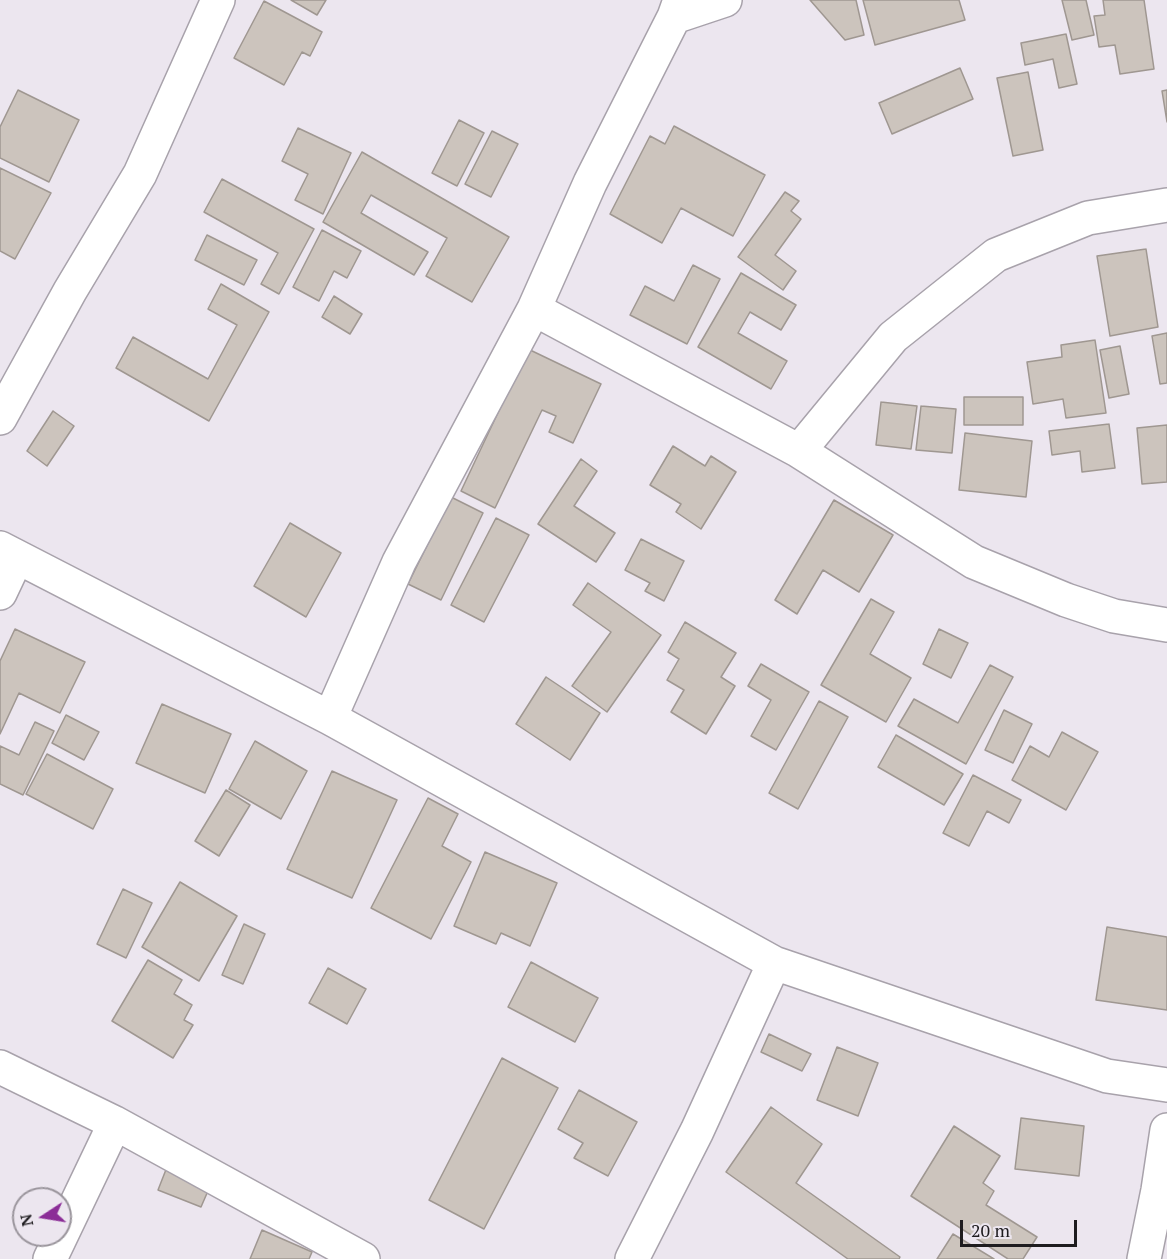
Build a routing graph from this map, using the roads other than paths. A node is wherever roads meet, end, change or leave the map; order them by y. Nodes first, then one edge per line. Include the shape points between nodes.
1 (218, 0) edge
2 (724, 0) edge
3 (677, 8) edge
4 (1167, 205) edge
5 (534, 309) junction
6 (0, 418) edge
7 (799, 451) junction
8 (8, 553) edge
9 (0, 593) edge
10 (1167, 625) edge
11 (330, 718) junction
12 (774, 963) junction
13 (0, 1067) edge
14 (1167, 1085) edge
15 (115, 1124) junction
16 (1167, 1130) edge
17 (50, 1259) edge
18 (363, 1259) edge
19 (632, 1259) edge
20 (1144, 1259) edge

1 - 6 street via 140,174
2 - 3 street
3 - 5 street via 590,183
4 - 7 street via 1088,218 996,255 893,337
5 - 7 street
5 - 11 street via 399,562
7 - 10 street via 974,562 1114,616
8 - 9 street
8 - 11 street
11 - 12 street
12 - 14 street via 1107,1076
12 - 19 street via 697,1131
13 - 15 street
15 - 17 street
15 - 18 street
16 - 20 street

